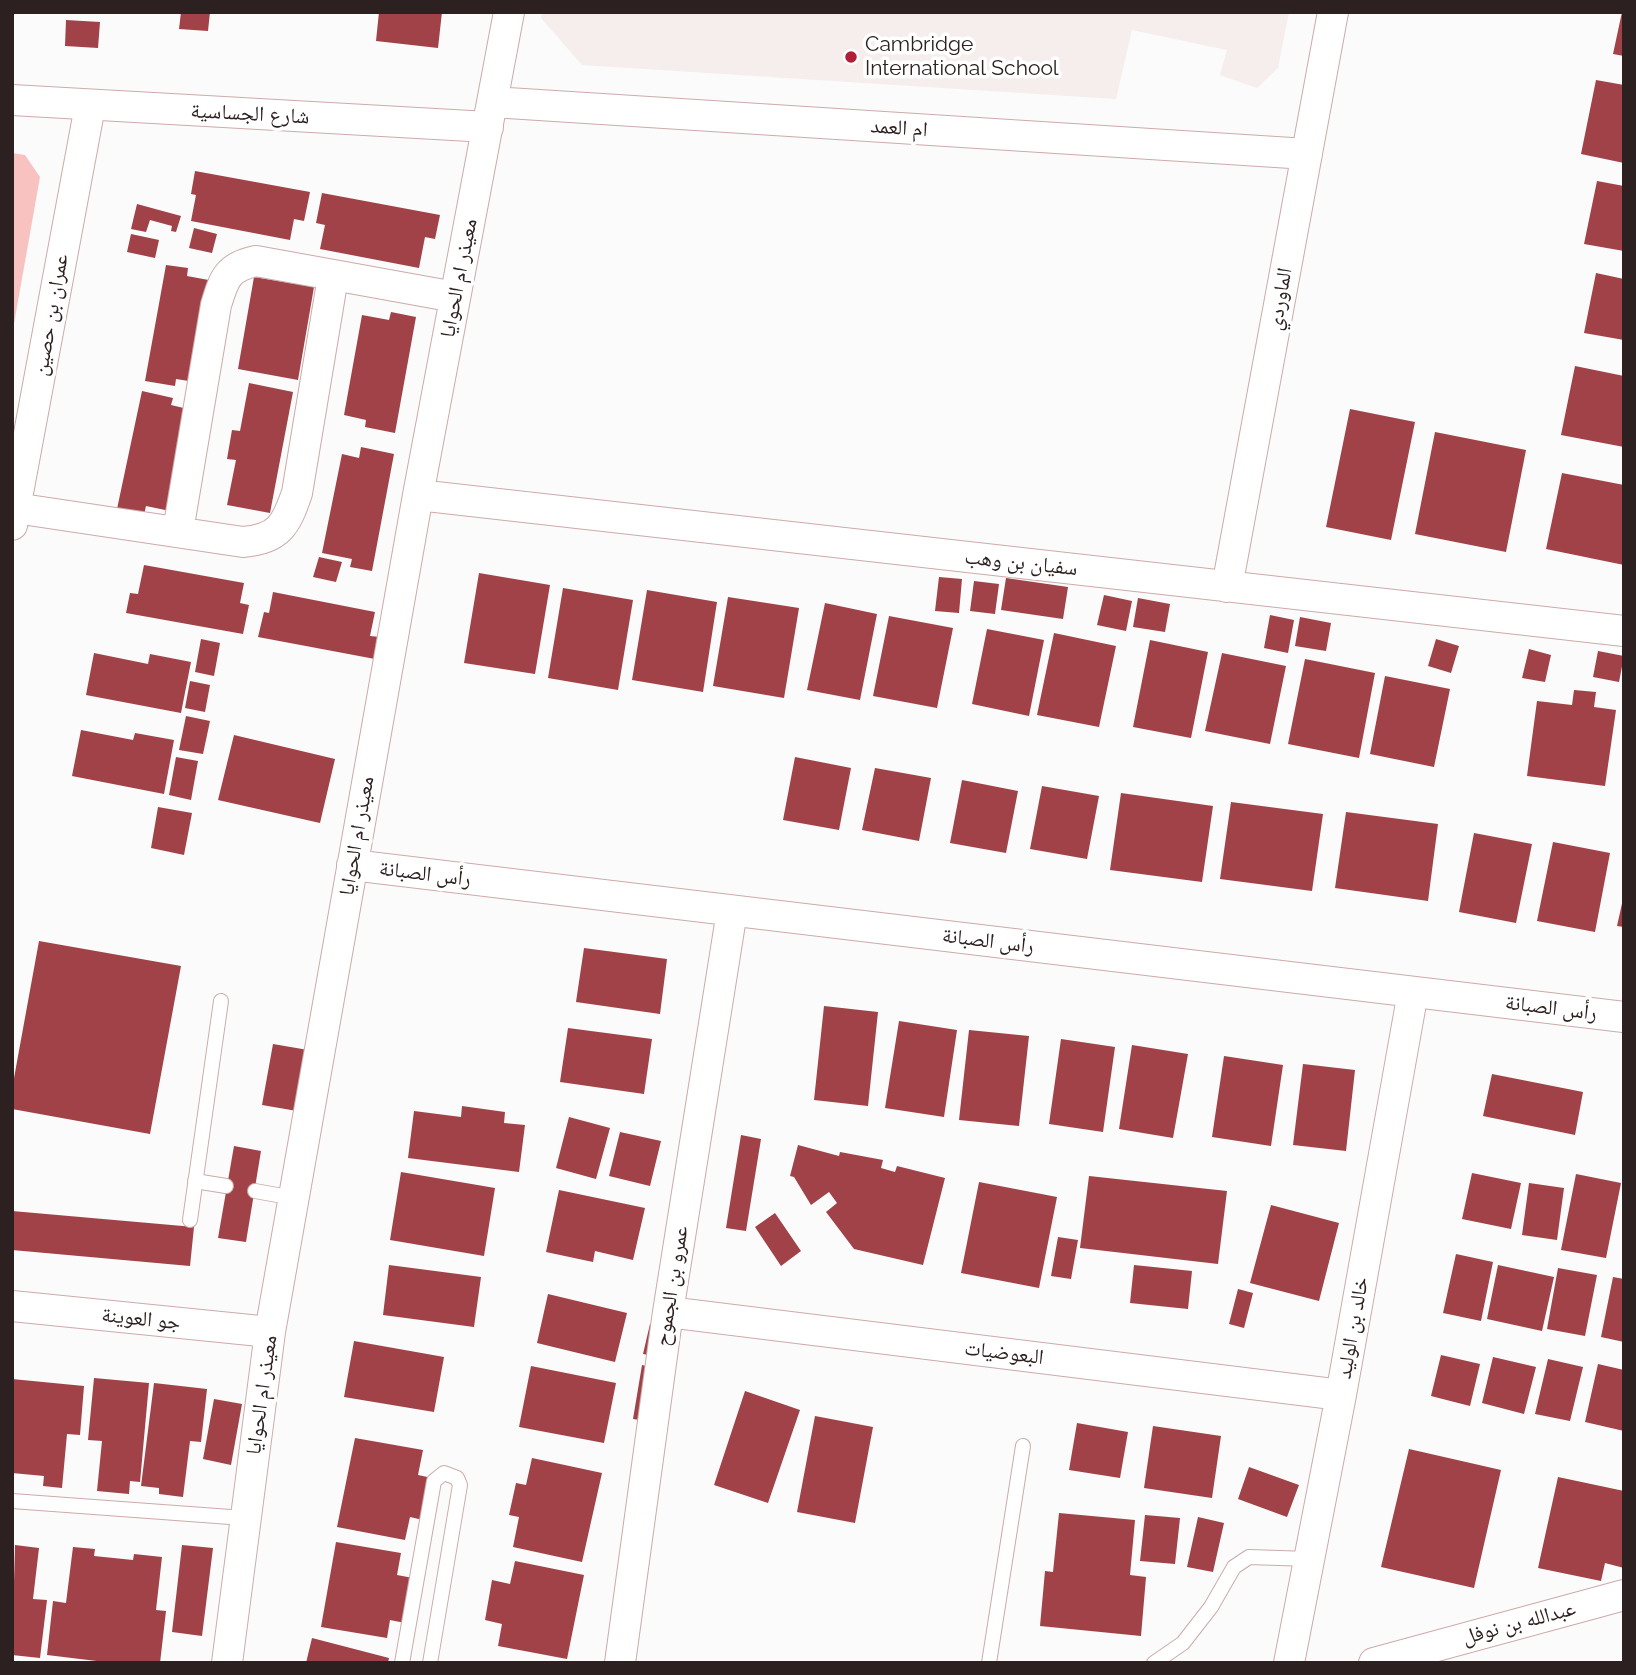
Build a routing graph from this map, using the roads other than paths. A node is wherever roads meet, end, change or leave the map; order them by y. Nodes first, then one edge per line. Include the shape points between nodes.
1 (509, 12) edge
2 (1333, 12) edge
3 (12, 100) edge
4 (90, 106) junction
5 (490, 115) junction
6 (1307, 154) junction
7 (333, 277) junction
8 (455, 298) junction
9 (418, 495) junction
10 (14, 516) edge
11 (178, 531) junction
12 (1227, 587) junction
13 (1624, 631) edge
14 (352, 865) junction
15 (732, 911) junction
16 (1413, 992) junction
17 (221, 1001) dead end
18 (1624, 1017) edge
19 (195, 1181) junction
20 (226, 1186) dead end
21 (254, 1191) dead end
22 (294, 1198) junction
23 (190, 1220) dead end
24 (12, 1306) edge
25 (668, 1312) junction
26 (270, 1332) junction
27 (1341, 1395) junction
28 (1023, 1446) dead end
29 (12, 1501) edge
30 (244, 1518) junction
31 (1309, 1559) junction
32 (1624, 1595) edge
33 (226, 1663) edge
34 (402, 1663) edge
35 (430, 1663) edge
36 (620, 1663) edge
37 (989, 1663) edge
38 (1154, 1663) edge
39 (1289, 1663) edge
40 (1374, 1663) edge

1 - 5 street, معيذر ام الحوايا
2 - 6 street, الماوردي
3 - 4 street, شارع الجساسية
4 - 5 street, شارع الجساسية
4 - 10 street, عمران بن حصين
5 - 6 street, ام العمد
5 - 8 street, معيذر ام الحوايا
6 - 12 street, الماوردي
7 - 8 street
7 - 11 street via 297,493 289,517 263,541
7 - 11 street via 256,261 237,265 223,282
8 - 9 street, معيذر ام الحوايا
9 - 12 street, سفيان بن وهب
9 - 14 street, معيذر ام الحوايا
10 - 11 street
12 - 13 street, سفيان بن وهب
14 - 15 street, رأس الصبانة
14 - 22 street, معيذر ام الحوايا
15 - 16 street, رأس الصبانة
15 - 25 street, عمرو بن الجموح
16 - 18 street, رأس الصبانة
16 - 27 street, خالد بن الوليد
17 - 19 lane
19 - 20 lane
19 - 23 lane
21 - 22 lane
22 - 26 street, معيذر ام الحوايا
24 - 26 street, جو العوينة
25 - 27 street, البعوضيات
25 - 36 street, عمرو بن الجموح
26 - 30 street, معيذر ام الحوايا
27 - 31 street, خالد بن الوليد
28 - 37 lane
29 - 30 lane
30 - 33 street, معيذر ام الحوايا
31 - 38 lane via 1249,1557 1234,1567 1183,1643
31 - 39 street, خالد بن الوليد
32 - 40 street, عبدالله بن نوفل
34 - 35 lane via 432,1487 444,1473 457,1478 460,1485

